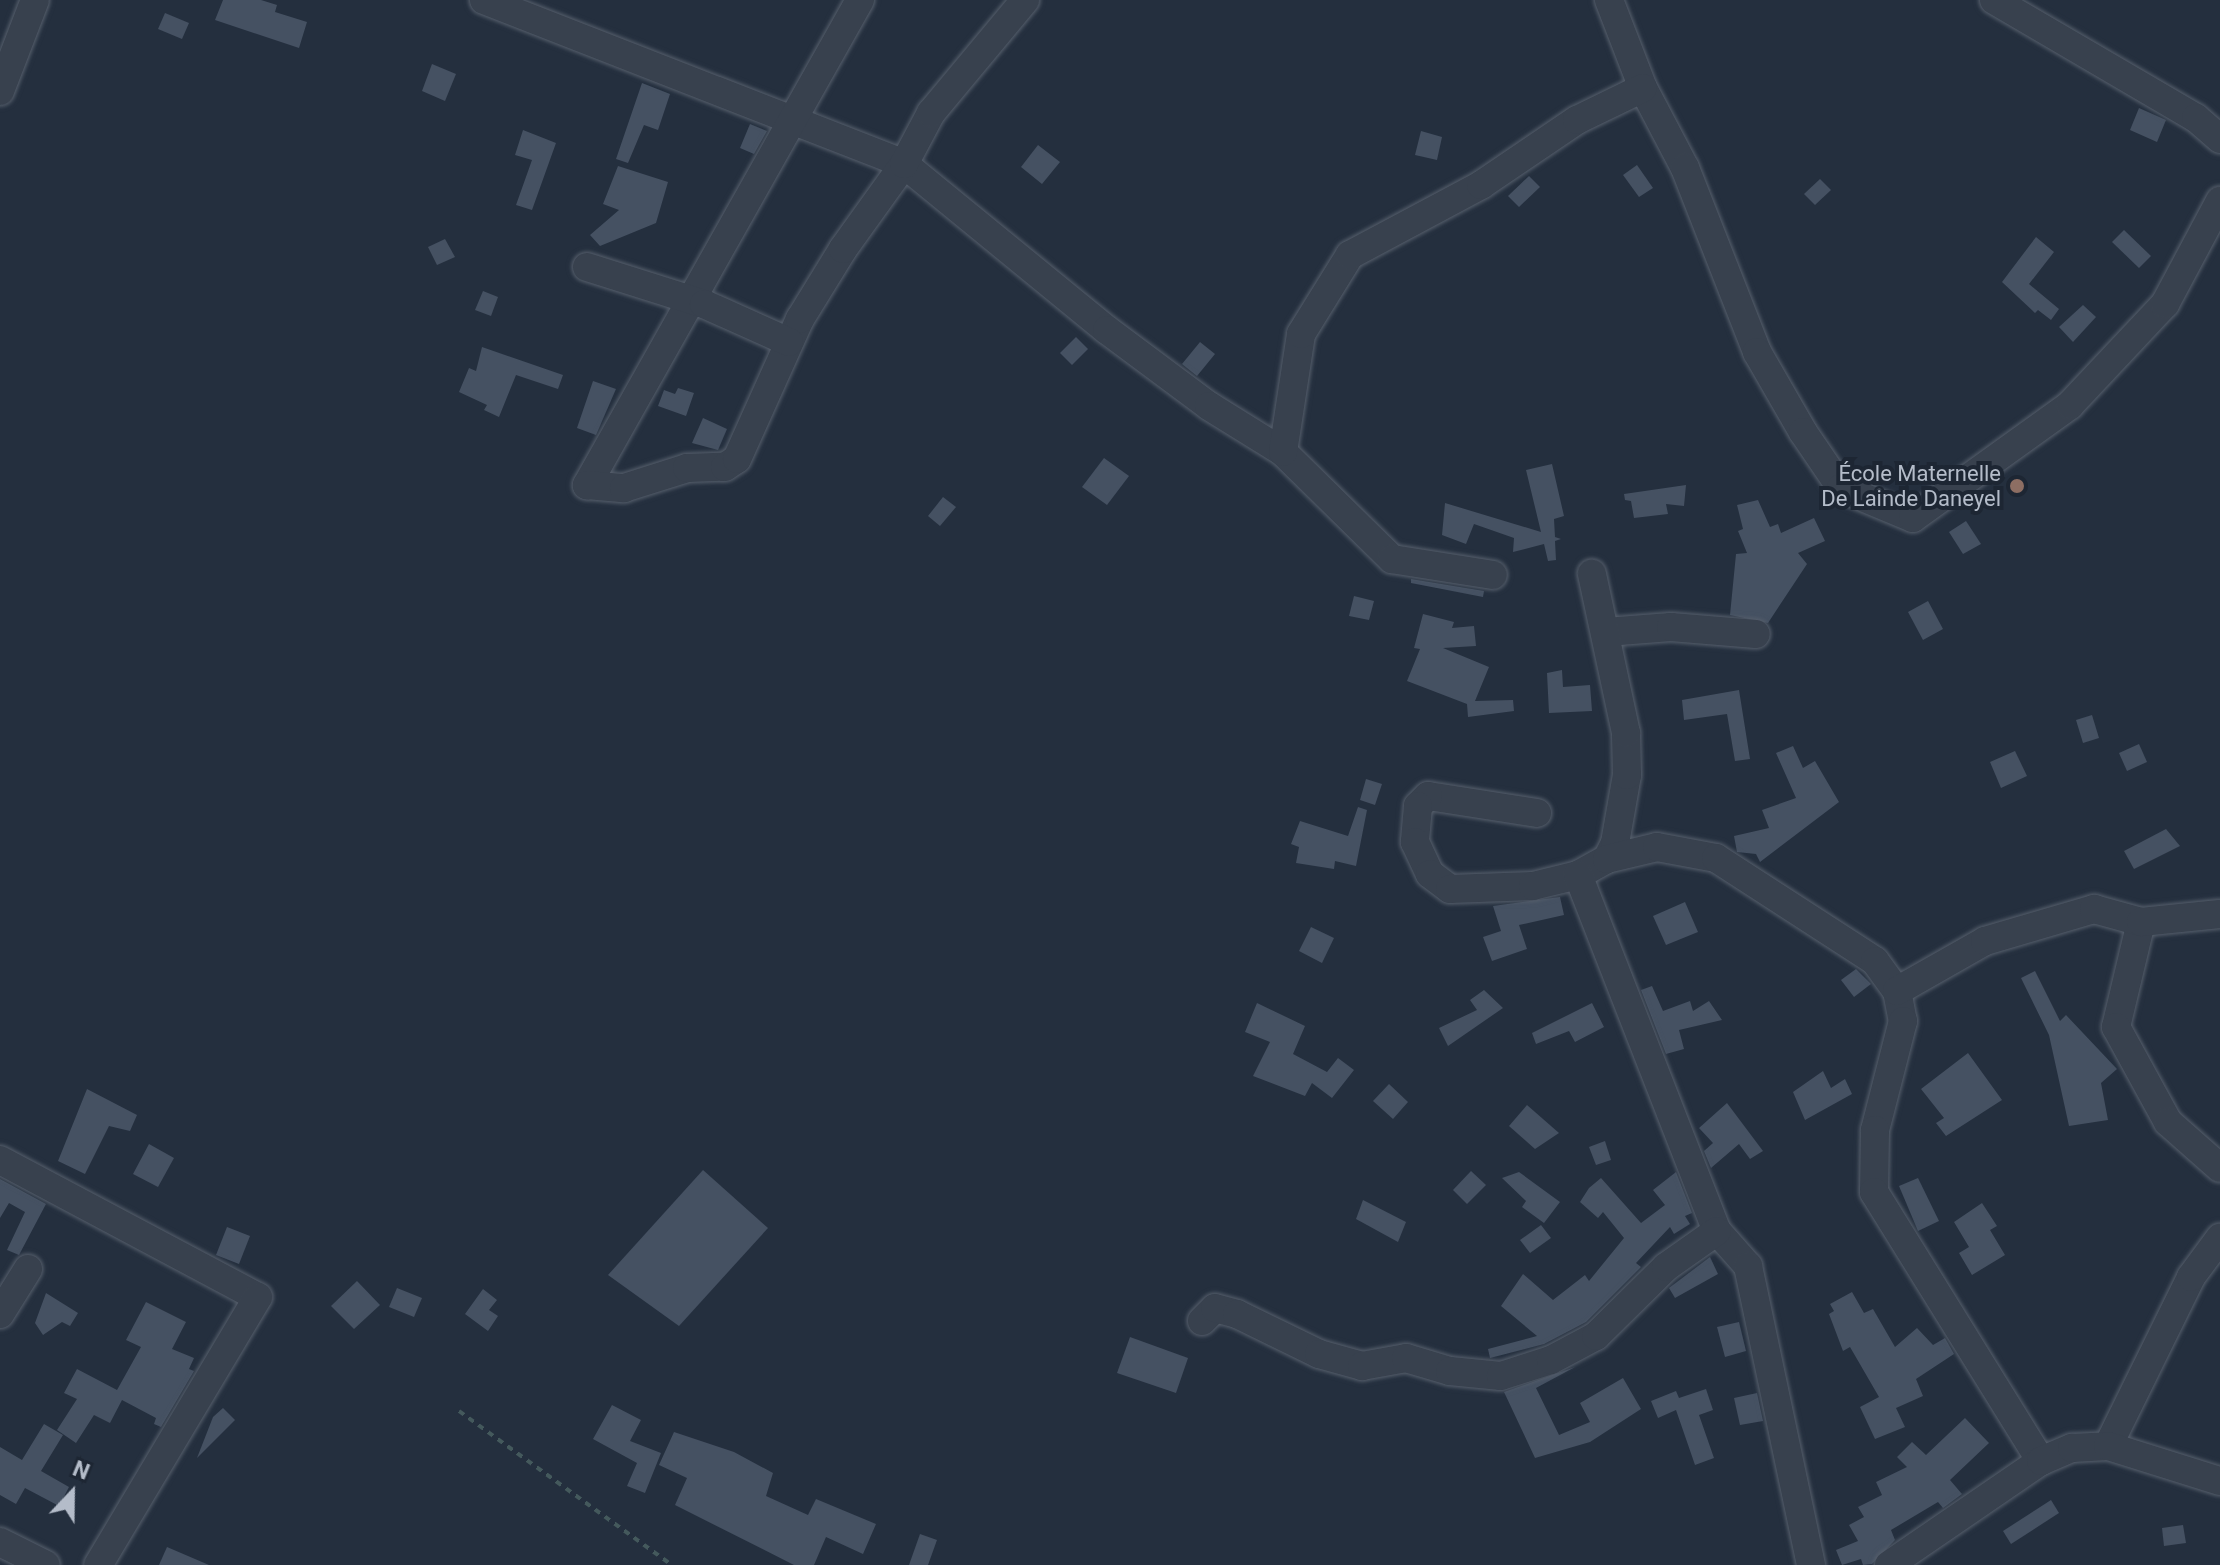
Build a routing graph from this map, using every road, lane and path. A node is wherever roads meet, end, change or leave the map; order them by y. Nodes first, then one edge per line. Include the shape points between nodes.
1 (35, 0) edge
2 (484, 0) edge
3 (860, 0) edge
4 (1025, 0) edge
5 (1609, 0) edge
6 (2006, 2) edge
7 (1643, 88) junction
8 (0, 91) edge
9 (794, 119) junction
10 (2220, 139) edge
11 (904, 164) junction
12 (2220, 201) edge
13 (587, 267) dead end
14 (692, 300) junction
15 (789, 342) junction
16 (1283, 452) junction
17 (1592, 574) dead end
18 (1493, 575) dead end
19 (1606, 632) junction
20 (1756, 634) dead end
21 (1537, 813) dead end
22 (1607, 859) junction
23 (1578, 875) junction
24 (2220, 914) edge
25 (2141, 922) junction
26 (1897, 991) junction
27 (0, 1160) edge
28 (2220, 1168) edge
29 (1717, 1231) junction
30 (2220, 1238) edge
31 (28, 1269) dead end
32 (0, 1314) edge
33 (1202, 1321) dead end
34 (459, 1411) dead end
35 (2108, 1446) junction
36 (2041, 1461) junction
37 (2220, 1481) edge
38 (0, 1542) edge
39 (46, 1565) edge
40 (98, 1565) edge
41 (672, 1565) edge
42 (1811, 1565) edge
43 (1889, 1565) edge

1 - 8 street
2 - 9 street
3 - 9 street
4 - 11 street via 931,113
5 - 7 street
6 - 10 street via 2196,118
7 - 12 street via 1685,168 1757,352 1803,432 1841,488 1913,518 2070,405 2165,304
7 - 16 street via 1577,120 1481,185 1350,255 1301,334
9 - 11 street
9 - 14 street
11 - 15 street via 843,249
11 - 16 street via 1107,330 1209,406
13 - 14 street
14 - 15 street
14 - 15 street via 587,485 624,488 687,468 725,467 737,459
16 - 18 street via 1392,559
17 - 19 street
19 - 20 street via 1671,627
19 - 22 street via 1626,733 1627,775 1615,843
21 - 23 street via 1428,796 1418,806 1415,842 1430,874 1450,889 1533,886
22 - 23 street
22 - 26 street via 1657,847 1716,858 1875,961
23 - 29 street
24 - 25 street
25 - 26 street via 2094,909 1985,941
25 - 28 street via 2116,1027 2168,1122
26 - 36 street via 1903,1021 1875,1130 1874,1192
27 - 40 street via 258,1297
29 - 33 street via 1666,1267 1596,1336 1551,1360 1501,1376 1450,1371 1406,1358 1362,1366 1341,1362 1237,1314 1215,1308
29 - 42 street via 1748,1266
30 - 35 street via 2191,1277
31 - 32 street
34 - 41 path
35 - 36 street via 2072,1448
35 - 37 street
36 - 43 street
38 - 39 street

